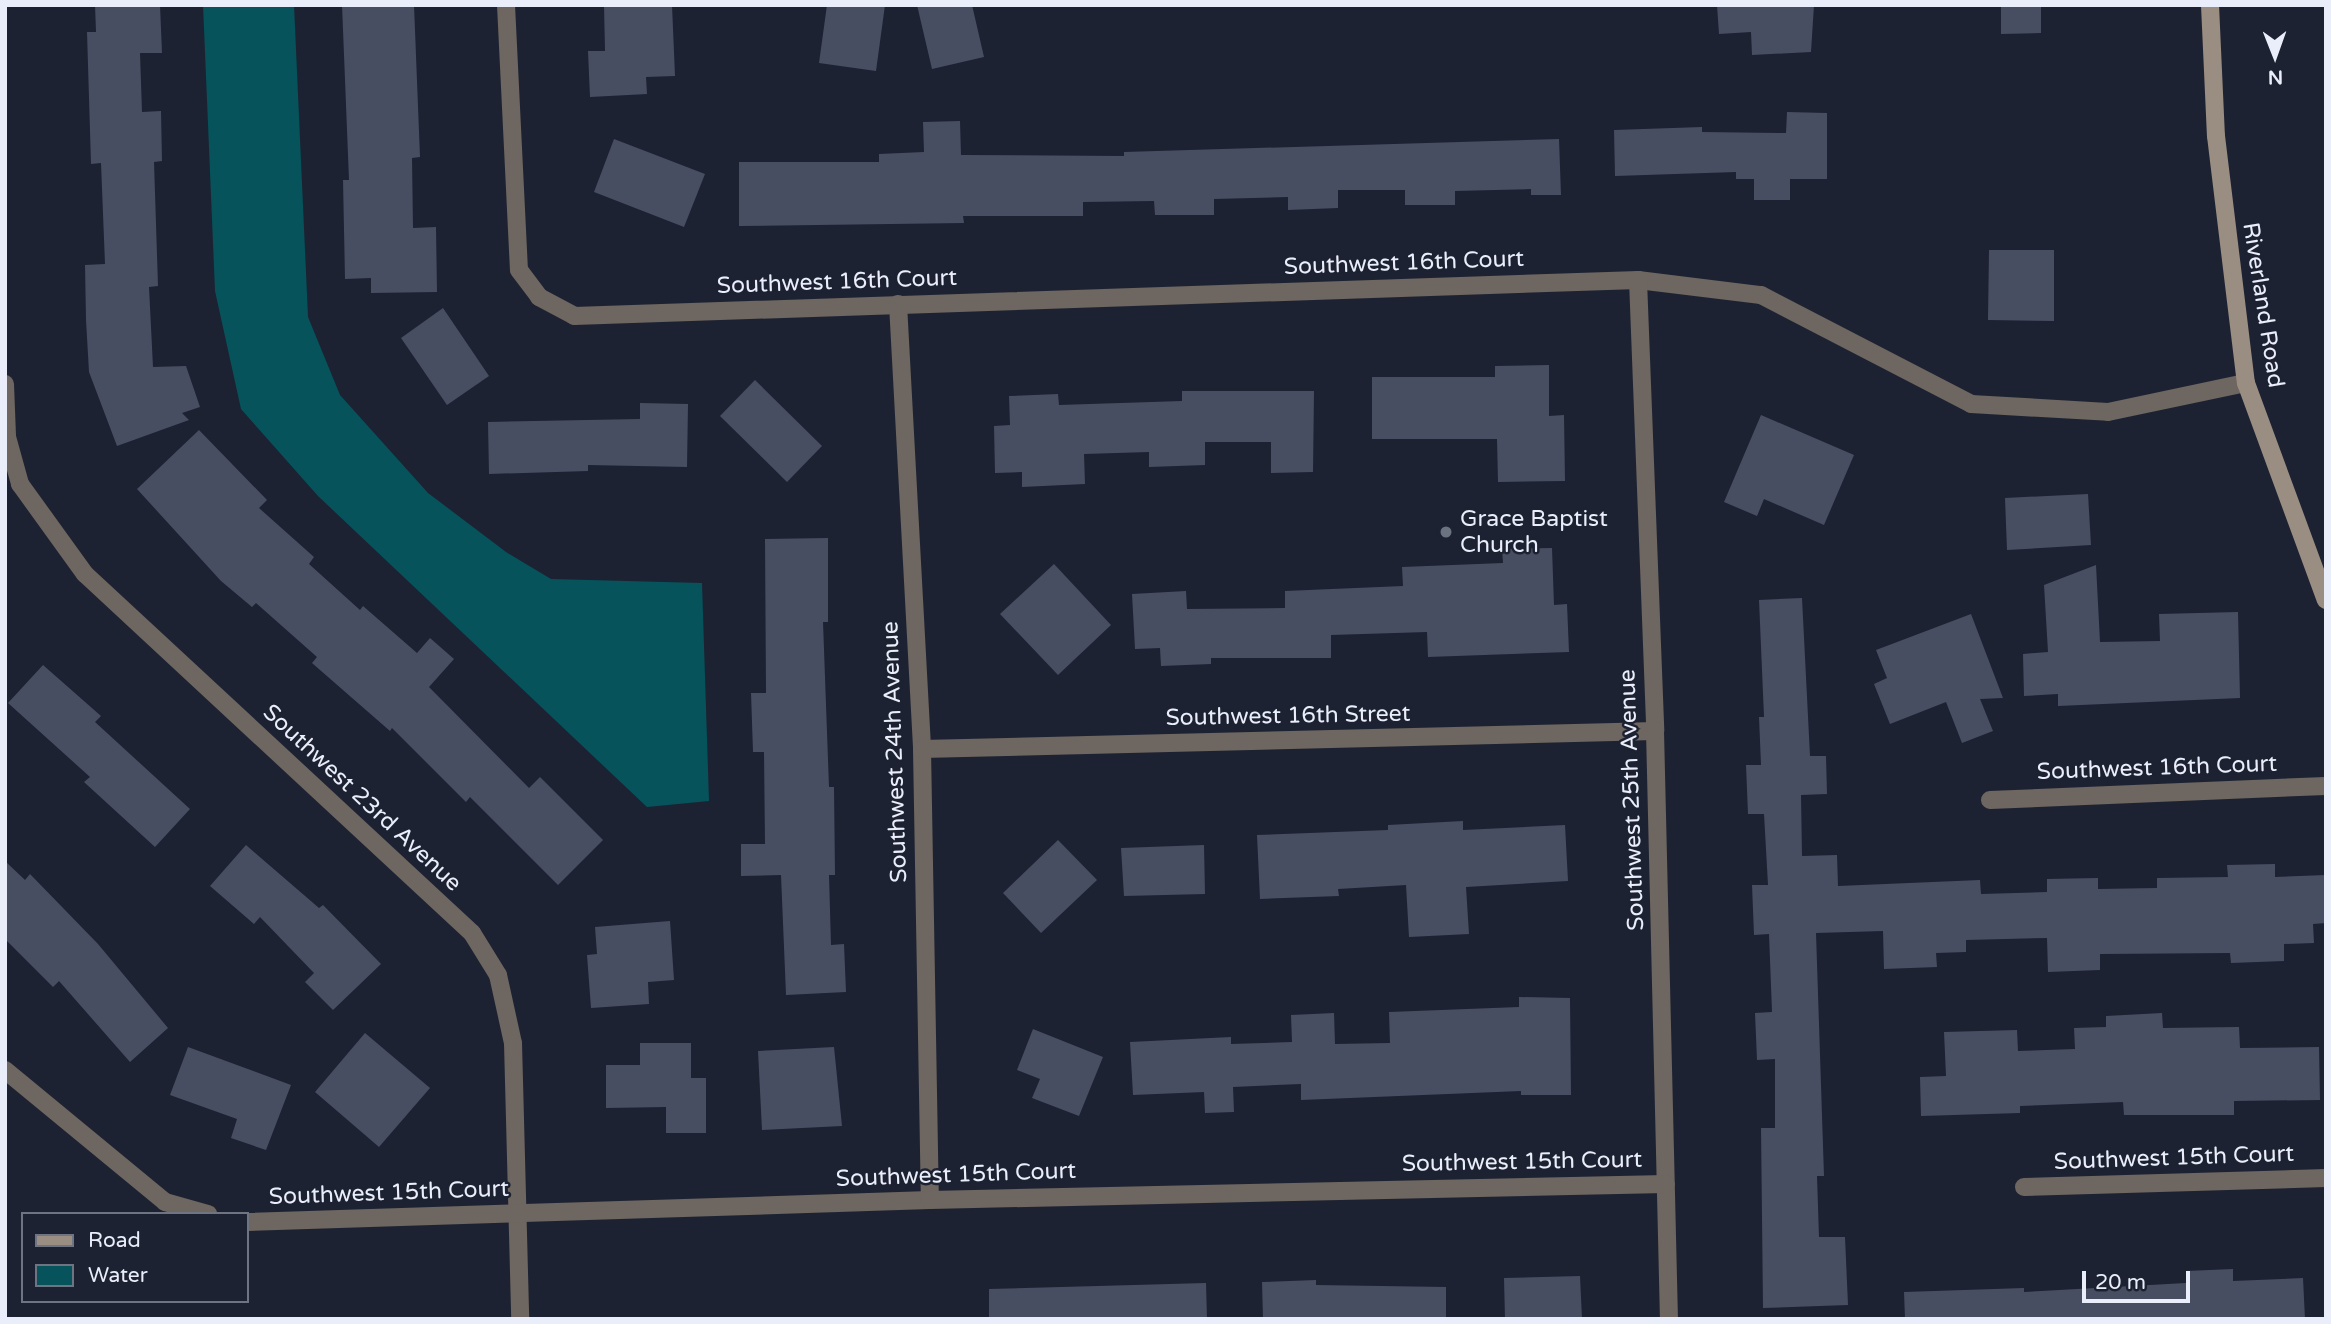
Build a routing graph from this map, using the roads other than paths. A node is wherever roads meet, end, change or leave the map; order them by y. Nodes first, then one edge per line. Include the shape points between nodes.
1 (506, 5) edge
2 (2210, 5) edge
3 (1638, 280) junction
4 (898, 304) junction
5 (2246, 383) junction
6 (5, 384) edge
7 (2326, 600) edge
8 (1655, 731) junction
9 (922, 749) junction
10 (2326, 786) edge
11 (1990, 800) dead end
12 (5, 1070) edge
13 (2326, 1178) edge
14 (1666, 1184) junction
15 (2024, 1187) dead end
16 (930, 1200) junction
17 (201, 1212) edge
18 (515, 1214) junction
19 (248, 1222) edge
20 (520, 1319) edge
21 (1669, 1319) edge

1 - 4 street, Southwest 16th Court via 519,270 539,297 574,316
2 - 5 street, Riverland Road via 2216,136
3 - 4 street, Southwest 16th Court
3 - 5 street, Southwest 16th Court via 1761,295 1971,404 2108,412
3 - 8 street, Southwest 25th Avenue
4 - 9 street, Southwest 24th Avenue
5 - 7 street, Riverland Road
6 - 18 street, Southwest 23rd Avenue via 8,437 20,484 85,574 472,933 498,975 513,1043
8 - 9 street, Southwest 16th Street
8 - 14 street, Southwest 25th Avenue
9 - 16 street, Southwest 24th Avenue
10 - 11 street, Southwest 16th Court
12 - 17 street via 165,1202
13 - 15 street, Southwest 15th Court
14 - 16 street, Southwest 15th Court
14 - 21 street, Southwest 25th Avenue
16 - 18 street, Southwest 15th Court
18 - 19 street, Southwest 15th Court
18 - 20 street, Southwest 23rd Avenue

